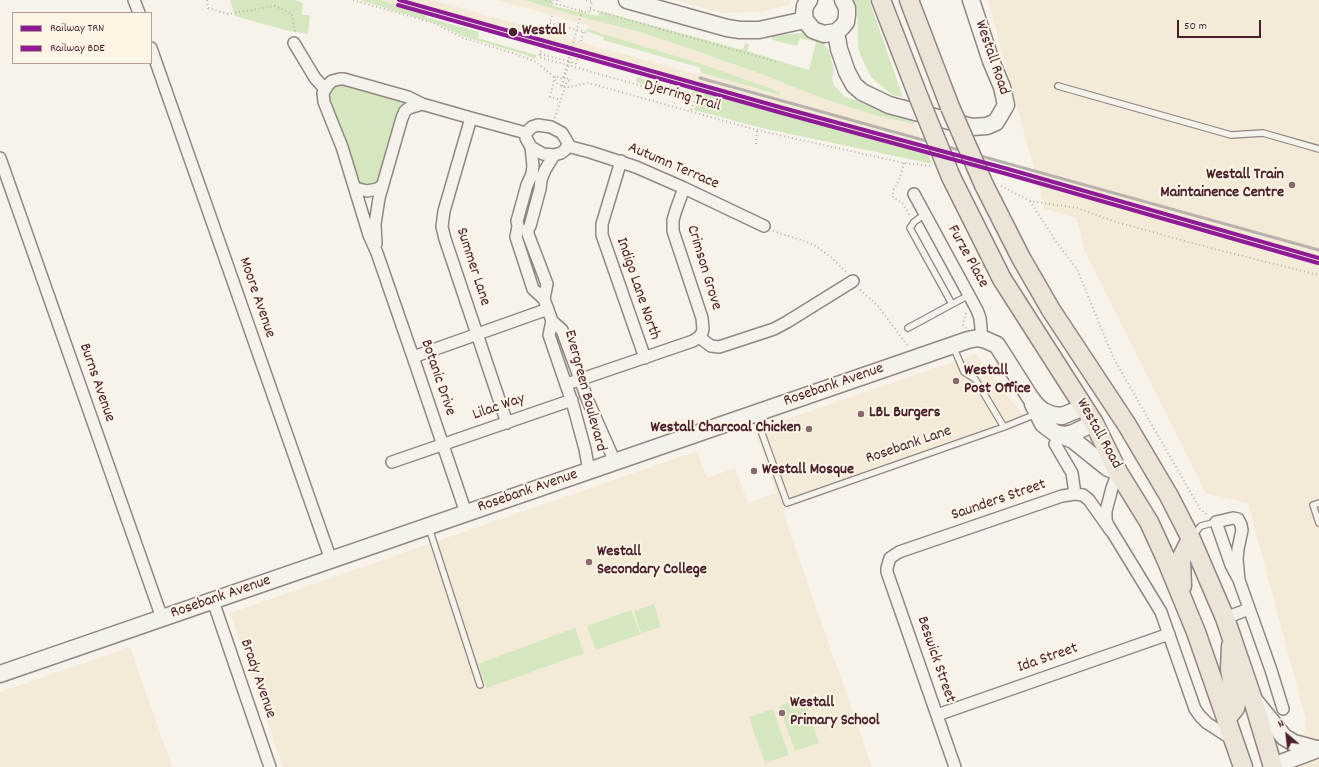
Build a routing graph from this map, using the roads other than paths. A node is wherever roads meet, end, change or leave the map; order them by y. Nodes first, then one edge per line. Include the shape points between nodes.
1 (134, 0) edge
2 (627, 0) edge
3 (809, 0) edge
4 (843, 0) edge
5 (880, 0) edge
6 (909, 0) edge
7 (971, 0) edge
8 (139, 12) edge
9 (805, 20) junction
10 (836, 32) junction
11 (294, 44) road end
12 (152, 51) edge
13 (1058, 86) dead end
14 (325, 88) junction
15 (422, 104) junction
16 (470, 118) junction
17 (526, 132) junction
18 (567, 146) junction
19 (531, 147) junction
20 (1319, 149) edge
21 (554, 155) junction
22 (0, 158) edge
23 (621, 161) junction
24 (382, 186) junction
25 (354, 188) junction
26 (684, 188) junction
27 (914, 194) dead end
28 (925, 214) junction
29 (764, 226) dead end
30 (377, 253) junction
31 (853, 281) dead end
32 (969, 295) junction
33 (546, 304) junction
34 (952, 304) junction
35 (552, 321) junction
36 (908, 328) dead end
37 (477, 334) junction
38 (699, 337) junction
39 (982, 339) junction
40 (952, 345) junction
41 (413, 357) junction
42 (644, 358) junction
43 (580, 380) junction
44 (567, 384) junction
45 (1030, 397) junction
46 (1110, 399) junction
47 (572, 400) junction
48 (1084, 407) junction
49 (1038, 413) junction
50 (754, 414) junction
51 (507, 423) junction
52 (1094, 423) junction
53 (1004, 427) junction
54 (1057, 439) junction
55 (443, 445) junction
56 (392, 462) dead end
57 (615, 462) junction
58 (589, 471) junction
59 (1118, 472) junction
60 (1071, 495) junction
61 (1319, 503) edge
62 (466, 513) junction
63 (1216, 522) junction
64 (1319, 523) edge
65 (428, 526) junction
66 (1111, 531) junction
67 (1191, 539) junction
68 (331, 560) junction
69 (888, 562) joint
70 (1239, 580) junction
71 (1182, 597) junction
72 (213, 601) junction
73 (1249, 610) junction
74 (162, 618) junction
75 (1225, 618) junction
76 (1169, 634) junction
77 (1232, 638) junction
78 (0, 674) edge
79 (480, 685) dead end
80 (1252, 697) junction
81 (1283, 708) dead end
82 (938, 715) junction
83 (1226, 719) junction
84 (1234, 741) junction
85 (1318, 749) edge
86 (270, 767) edge
87 (955, 767) edge
88 (1243, 767) edge
89 (1273, 767) edge

1 - 8 street
2 - 9 street via 734,29 759,30
3 - 9 street via 804,13
4 - 10 street via 847,8 846,22
5 - 48 main road, Westall Road, bridge via 951,177 1002,279
6 - 46 main road, Westall Road, bridge via 950,107 991,185 1021,258 1050,310
7 - 10 street, Westall Road via 1006,105 996,122 987,126 972,127 889,105 862,92 846,72
9 - 10 street via 818,33
11 - 14 street via 315,78
12 - 68 street, Moore Avenue
13 - 20 lane via 1231,135 1263,133
14 - 15 street via 336,80 344,79 408,97
14 - 25 street, Botanic Drive via 324,102 342,147
15 - 16 street
15 - 24 street, Botanic Drive via 409,108 403,114
16 - 17 street
16 - 37 street, Summer Lane via 444,211 442,227
17 - 18 street via 538,125 551,127 566,137
17 - 19 street
18 - 21 street via 561,153
18 - 23 street, Autumn Terrace
19 - 21 street via 543,154
19 - 33 street, Evergreen Boulevard via 532,174 517,221 516,239 533,289
21 - 33 street, Evergreen Boulevard via 541,180 528,231 546,284
22 - 74 street, Burns Avenue
23 - 26 street, Autumn Terrace
23 - 42 street, Indigo Lane North via 602,224 602,235
24 - 25 street via 367,191
24 - 30 street, Botanic Drive via 375,224
25 - 30 street, Botanic Drive
26 - 29 street, Autumn Terrace
26 - 38 street, Crimson Grove via 673,220 673,231 702,318 703,329
27 - 28 street, Furze Place
28 - 32 street, Furze Place
28 - 34 lane via 910,228
30 - 41 street, Botanic Drive
31 - 38 street via 774,329 719,347 711,346
32 - 34 lane
32 - 39 street, Furze Place via 979,314
33 - 35 street, Evergreen Boulevard
33 - 37 street
34 - 36 lane
35 - 43 street, Evergreen Boulevard via 562,330
35 - 44 street, Evergreen Boulevard via 549,335
37 - 41 street
37 - 51 street, Summer Lane
38 - 42 street
39 - 40 street, Rosebank Avenue
39 - 45 street via 999,348
40 - 50 street, Rosebank Avenue
40 - 53 lane via 964,372 975,379
41 - 55 street, Botanic Drive
42 - 43 street
43 - 44 street
43 - 57 street, Evergreen Boulevard
44 - 47 street, Evergreen Boulevard
45 - 48 street via 1043,411 1055,416
45 - 49 street
46 - 48 main road
46 - 52 main road
46 - 67 main road, Westall Road via 1153,468
47 - 51 street, Lilac Way
47 - 58 street, Evergreen Boulevard
48 - 52 main road, Westall Road
49 - 53 lane, Rosebank Lane
49 - 54 street via 1041,421
50 - 53 lane, Rosebank Lane via 787,503
50 - 57 street, Rosebank Avenue
51 - 55 street, Lilac Way
52 - 54 street
52 - 59 main road, Westall Road
54 - 59 street via 1073,440 1108,468
54 - 60 street via 1072,473
55 - 56 street, Lilac Way
55 - 62 street, Botanic Drive
57 - 58 street, Rosebank Avenue
58 - 62 street, Rosebank Avenue
59 - 66 street via 1106,511 1106,520
59 - 71 main road, Westall Road via 1149,522
60 - 66 street via 1083,495 1089,500
60 - 69 street, Saunders Street via 900,552 892,556
61 - 64 lane via 1313,505
62 - 65 street, Rosebank Avenue
63 - 67 lane via 1201,526
63 - 70 street via 1230,565
63 - 70 street via 1233,518 1240,523 1242,530 1237,559
65 - 68 street, Rosebank Avenue
65 - 79 lane
66 - 76 street via 1161,612
67 - 71 main road via 1181,559
67 - 75 main road, Westall Road
68 - 72 street, Rosebank Avenue
69 - 82 street, Beswick Street via 887,572
70 - 73 street
71 - 83 main road, Westall Road
72 - 74 street, Rosebank Avenue
72 - 86 street, Brady Avenue
73 - 75 street
73 - 81 street
74 - 78 street, Rosebank Avenue
75 - 77 main road, Westall Road
76 - 82 street, Ida Street
76 - 84 street via 1195,708 1207,723
77 - 80 main road, Westall Road
77 - 83 main road via 1230,669 1236,706
80 - 85 street via 1284,737 1294,743
80 - 89 main road, Westall Road
82 - 87 street, Beswick Street
83 - 84 main road, Westall Road
84 - 88 main road, Westall Road
85 - 89 street

